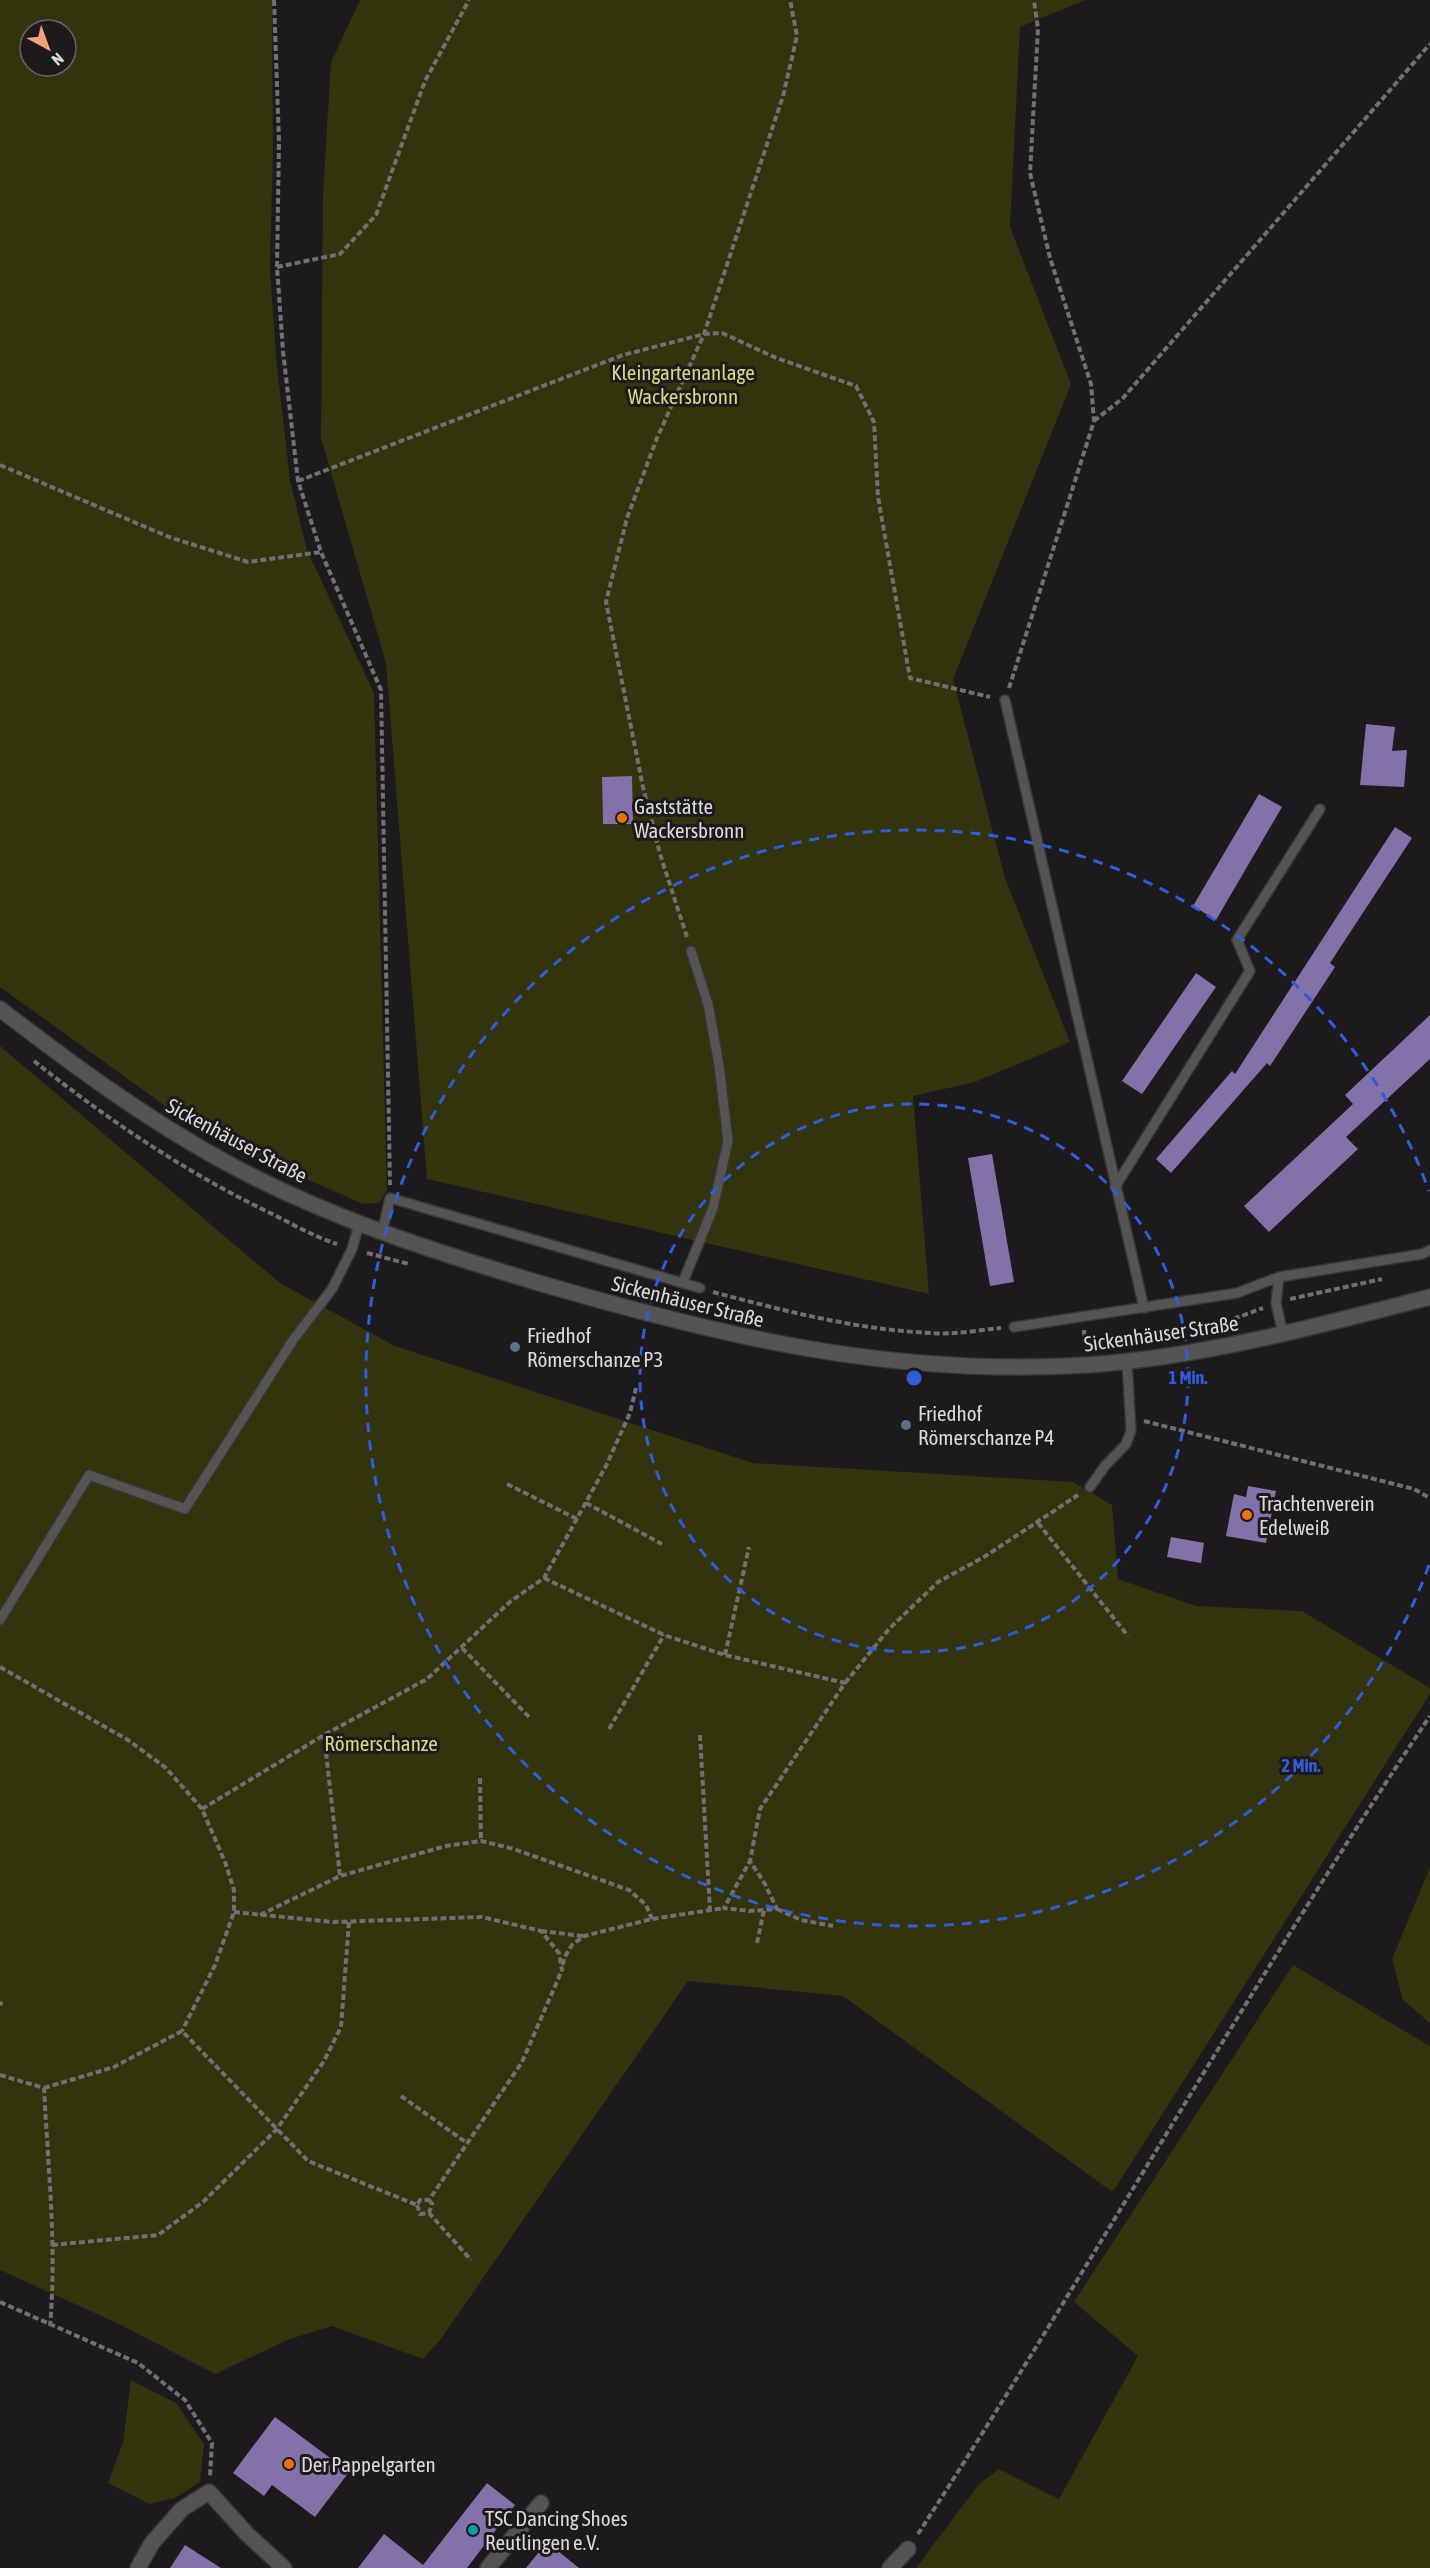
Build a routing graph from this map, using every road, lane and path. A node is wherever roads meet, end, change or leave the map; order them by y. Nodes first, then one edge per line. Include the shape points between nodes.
1 (274, 0) edge
2 (469, 0) edge
3 (790, 0) edge
4 (1034, 0) edge
5 (1430, 44) edge
6 (277, 267) junction
7 (704, 334) junction
8 (1094, 421) junction
9 (0, 465) edge
10 (298, 481) junction
11 (321, 552) junction
12 (1005, 700) junction
13 (1320, 809) dead end
14 (691, 951) joint
15 (0, 1009) edge
16 (1115, 1187) junction
17 (390, 1198) junction
18 (359, 1224) junction
19 (382, 1233) junction
20 (1430, 1250) edge
21 (1279, 1277) junction
22 (1385, 1278) dead end
23 (683, 1282) junction
24 (700, 1288) joint
25 (1430, 1297) edge
26 (1276, 1303) junction
27 (1144, 1308) junction
28 (1236, 1318) dead end
29 (1014, 1327) joint
30 (1283, 1335) junction
31 (1127, 1362) junction
32 (636, 1388) dead end
33 (1132, 1417) junction
34 (507, 1484) dead end
35 (1090, 1487) joint
36 (1430, 1498) edge
37 (586, 1503) junction
38 (577, 1519) junction
39 (1038, 1523) junction
40 (662, 1544) dead end
41 (749, 1547) dead end
42 (544, 1578) junction
43 (0, 1620) edge
44 (664, 1635) junction
45 (1128, 1636) dead end
46 (462, 1648) junction
47 (725, 1655) junction
48 (0, 1669) edge
49 (845, 1683) junction
50 (1430, 1716) edge
51 (531, 1719) dead end
52 (609, 1729) dead end
53 (324, 1735) junction
54 (700, 1735) dead end
55 (480, 1778) dead end
56 (202, 1809) junction
57 (481, 1841) junction
58 (750, 1861) junction
59 (340, 1876) junction
60 (724, 1908) junction
61 (777, 1909) junction
62 (710, 1910) junction
63 (764, 1910) junction
64 (234, 1912) junction
65 (260, 1915) junction
66 (652, 1919) junction
67 (349, 1922) junction
68 (833, 1926) dead end
69 (541, 1931) junction
70 (584, 1936) junction
71 (757, 1943) dead end
72 (562, 1970) junction
73 (182, 2031) junction
74 (0, 2076) edge
75 (44, 2088) junction
76 (400, 2096) dead end
77 (277, 2129) junction
78 (467, 2143) junction
79 (429, 2200) junction
80 (417, 2205) junction
81 (429, 2213) junction
82 (52, 2245) junction
83 (471, 2260) dead end
84 (0, 2302) edge
85 (50, 2326) junction
86 (209, 2492) junction
87 (541, 2503) dead end
88 (908, 2550) joint
89 (138, 2568) edge
90 (284, 2568) edge
91 (488, 2568) edge
92 (890, 2568) edge

1 - 6 path via 279,142
2 - 6 path via 425,81 376,215 340,254
3 - 7 path via 797,36 783,96
4 - 8 path via 1038,29 1030,173 1050,258 1091,384
5 - 8 path via 1123,399
6 - 10 path
7 - 10 path via 623,356
7 - 12 path via 722,333 774,357 856,386 874,422 878,497 910,678
7 - 14 path via 657,438 627,518 606,602 654,832
8 - 12 path
9 - 11 path via 169,537 248,562
10 - 11 path
11 - 17 path via 381,690
12 - 16 lane
13 - 16 lane via 1237,940 1250,971
14 - 23 lane via 708,1004 728,1141 713,1208
15 - 18 street, Sickenhäuser Straße via 89,1076 166,1127 264,1182
16 - 27 lane
17 - 19 lane
17 - 23 lane
18 - 19 street, Sickenhäuser Straße
18 - 43 lane via 352,1249 332,1289 293,1340 185,1509 89,1475
19 - 31 street, Sickenhäuser Straße via 613,1304 814,1351 957,1366
20 - 21 lane
21 - 26 lane
21 - 27 lane via 1237,1293
22 - 26 path
23 - 24 lane
24 - 29 path via 852,1324 933,1334
25 - 30 street, Sickenhäuser Straße
26 - 28 path
26 - 30 lane
27 - 29 lane
30 - 31 street, Sickenhäuser Straße
31 - 33 lane
32 - 37 path via 630,1413
33 - 35 lane via 1126,1444
33 - 36 path via 1414,1489
34 - 38 path
35 - 39 path
37 - 38 path
37 - 40 path
38 - 42 path
39 - 45 path
39 - 49 path via 938,1582 889,1629
41 - 47 path
42 - 44 path
42 - 46 path via 511,1601
44 - 47 path
44 - 52 path
46 - 51 path
46 - 53 path via 427,1679
47 - 49 path
48 - 56 path via 129,1740 166,1768
49 - 58 path via 760,1809
50 - 88 path via 1250,1996
53 - 56 path
53 - 59 path
54 - 62 path
55 - 57 path
56 - 64 path via 234,1890
57 - 59 path via 446,1845
57 - 66 path via 629,1890 646,1905
58 - 60 path
58 - 61 path
59 - 65 path
60 - 62 path
60 - 63 path
61 - 63 path
61 - 68 path via 801,1920
62 - 66 path
63 - 71 path
64 - 65 path
64 - 73 path via 215,1965
65 - 67 path
66 - 70 path
67 - 69 path via 482,1917
67 - 77 path via 341,2027 324,2061
69 - 70 path
69 - 72 path via 559,1953
70 - 72 path via 572,1945
72 - 78 path via 522,2061
73 - 75 path via 114,2067
73 - 77 path
74 - 75 path
75 - 82 path
76 - 78 path
77 - 80 path via 308,2161
77 - 82 path via 203,2202 158,2235
78 - 79 path
79 - 80 path via 420,2200
79 - 81 path
80 - 81 path via 420,2214
81 - 83 path
82 - 85 path
84 - 85 path
85 - 86 path via 138,2363 184,2400 212,2443
86 - 89 street via 182,2509 152,2543
86 - 90 street
87 - 91 street
88 - 92 street

